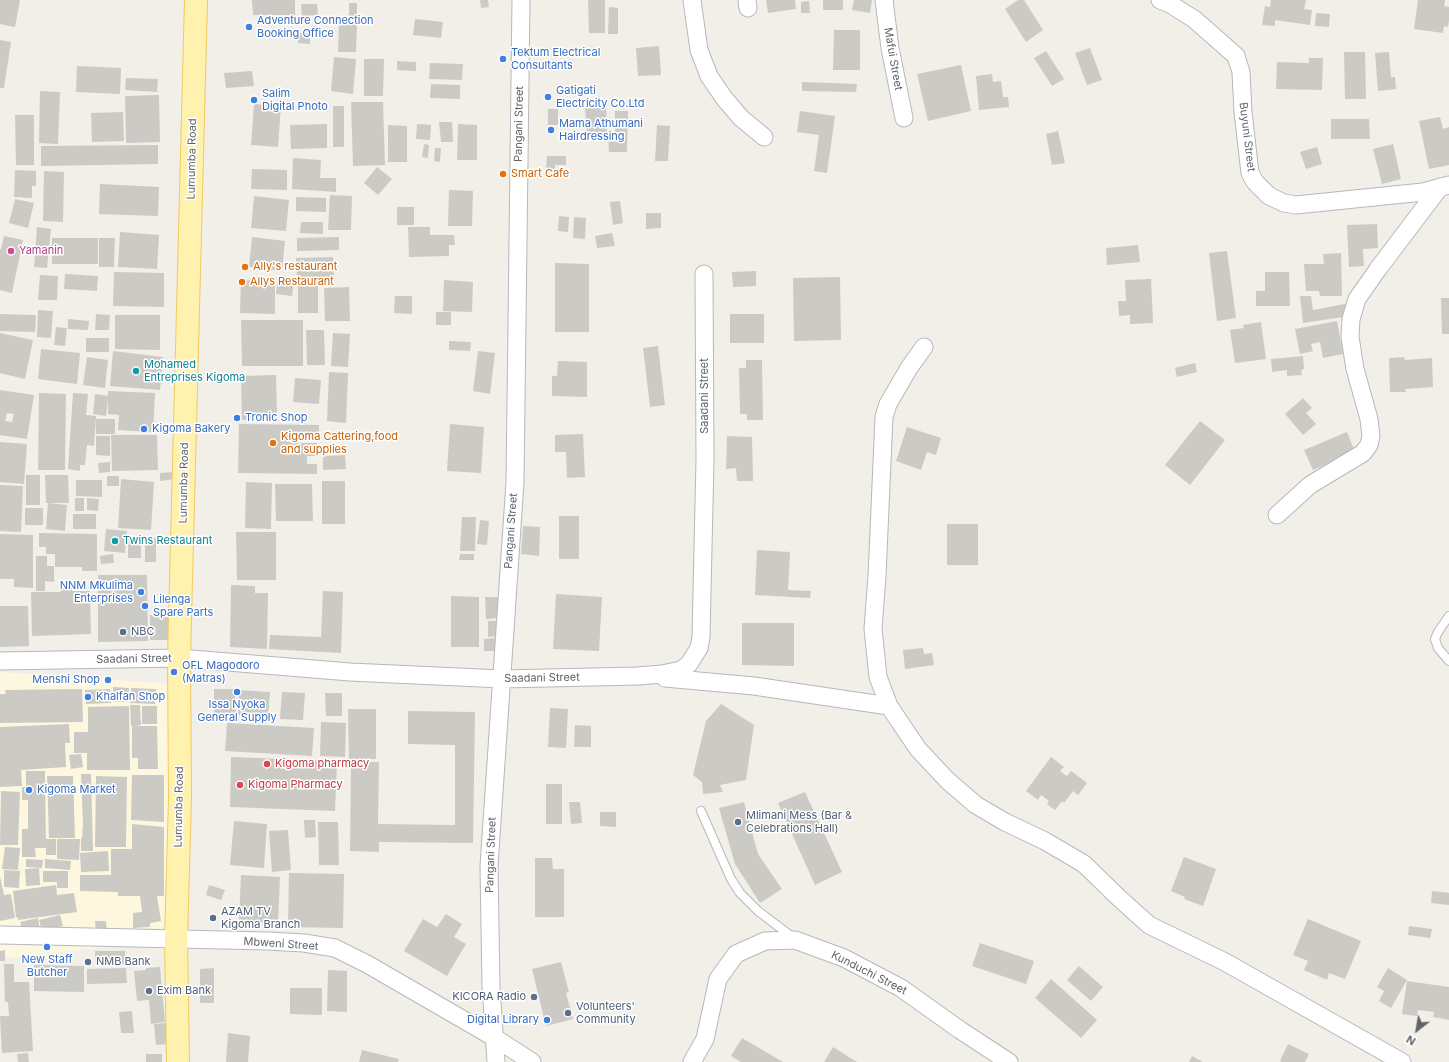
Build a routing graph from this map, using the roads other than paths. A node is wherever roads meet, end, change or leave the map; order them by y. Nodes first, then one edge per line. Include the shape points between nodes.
1 (196, 0) edge
2 (521, 0) edge
3 (692, 0) edge
4 (884, 0) edge
5 (1160, 0) edge
6 (904, 118) dead end
7 (764, 137) dead end
8 (1444, 186) edge
9 (704, 274) dead end
10 (924, 347) dead end
11 (1277, 515) dead end
12 (1449, 616) edge
13 (179, 658) junction
14 (1449, 660) edge
15 (0, 661) edge
16 (638, 676) junction
17 (502, 679) junction
18 (889, 706) junction
19 (701, 811) dead end
20 (0, 935) edge
21 (176, 939) junction
22 (798, 942) junction
23 (495, 1038) junction
24 (178, 1062) edge
25 (496, 1062) edge
26 (532, 1062) edge
27 (692, 1062) edge
28 (1009, 1062) edge
29 (1402, 1062) edge

1 - 13 main road, Lumumba Road
2 - 17 street, Pangani Street via 515,482
3 - 7 street via 699,50 709,76 741,118
4 - 6 street, Mafui Street via 890,48
5 - 8 street, Buyuni Street via 1194,19 1236,56 1241,72 1250,173 1269,196 1296,206 1423,192
8 - 11 street via 1357,299 1351,319 1350,337 1371,436 1369,445 1363,453 1310,485
9 - 16 street, Saadani Street via 705,459 702,637 699,648 689,664 681,670
10 - 18 street via 888,404 884,417 873,629 878,677
12 - 14 lane via 1435,639 1438,648
13 - 15 street, Saadani Street
13 - 17 street, Saadani Street via 350,672
13 - 21 main road, Lumumba Road via 180,798
16 - 17 street, Saadani Street
16 - 18 street via 754,686
17 - 23 street, Pangani Street via 489,866 491,986
18 - 29 street via 918,749 948,781 976,805 1084,864 1149,924 1225,962
19 - 22 lane via 731,879 740,893 758,911
20 - 21 street, Mbweni Street
21 - 23 street, Mbweni Street via 304,943 335,948
21 - 24 main road, Lumumba Road
22 - 27 street, Kunduchi Street via 765,942 736,954 718,979 705,1039
22 - 28 street, Kunduchi Street via 844,958 901,988
23 - 25 street, Pangani Street
23 - 26 street, Mbweni Street

